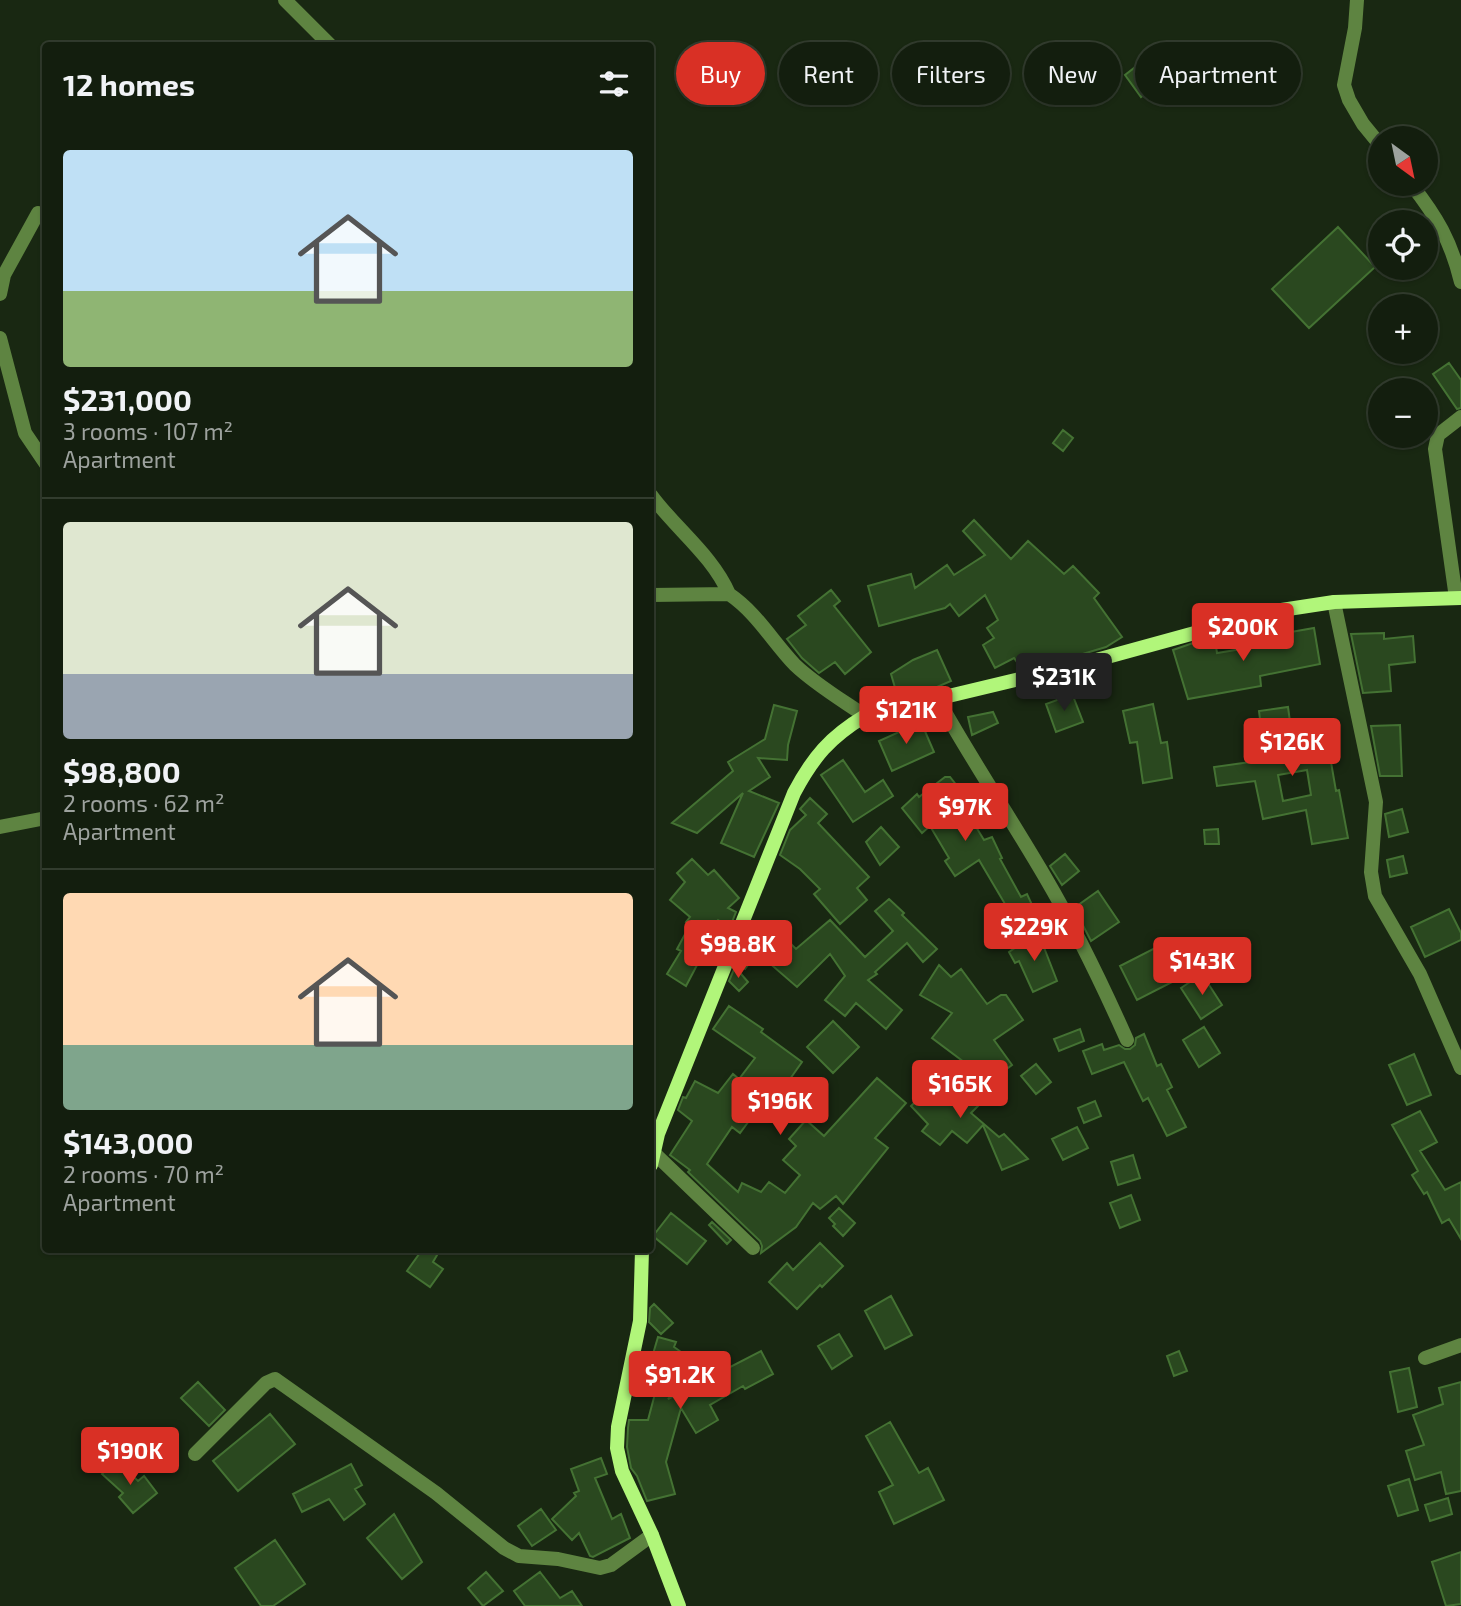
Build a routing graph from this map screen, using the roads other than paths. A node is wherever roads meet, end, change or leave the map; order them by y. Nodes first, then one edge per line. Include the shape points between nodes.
1 (285, 0) edge
2 (1357, 0) edge
3 (327, 42) edge
4 (1368, 130) edge
5 (1420, 196) edge
6 (38, 213) dead end
7 (1461, 282) edge
8 (0, 294) edge
9 (0, 338) edge
10 (1461, 417) edge
11 (42, 458) edge
12 (654, 499) edge
13 (729, 594) junction
14 (654, 595) edge
15 (1458, 598) edge
16 (1334, 602) junction
17 (937, 698) junction
18 (865, 716) junction
19 (42, 819) edge
20 (0, 827) edge
21 (1127, 1040) dead end
22 (1461, 1068) edge
23 (654, 1154) edge
24 (654, 1161) edge
25 (752, 1248) dead end
26 (642, 1253) edge
27 (1461, 1345) edge
28 (1425, 1358) dead end
29 (195, 1454) dead end
30 (652, 1535) junction
31 (679, 1606) edge

1 - 3 street
2 - 4 street via 1344,85
5 - 7 street via 1447,237
6 - 8 street via 9,265
9 - 11 street via 25,433
10 - 15 street via 1438,435 1435,449
12 - 13 street via 716,569
13 - 14 street
13 - 18 street via 756,617 794,664
15 - 16 street
16 - 17 street via 1275,611
16 - 22 street via 1376,802 1371,872 1375,896 1420,974
17 - 18 street
17 - 21 street via 1045,877
18 - 23 street via 826,744 794,793
19 - 20 street
24 - 25 street
26 - 30 street via 640,1321 617,1448 622,1471
27 - 28 street
29 - 30 street via 275,1379 519,1556 607,1567
30 - 31 street

